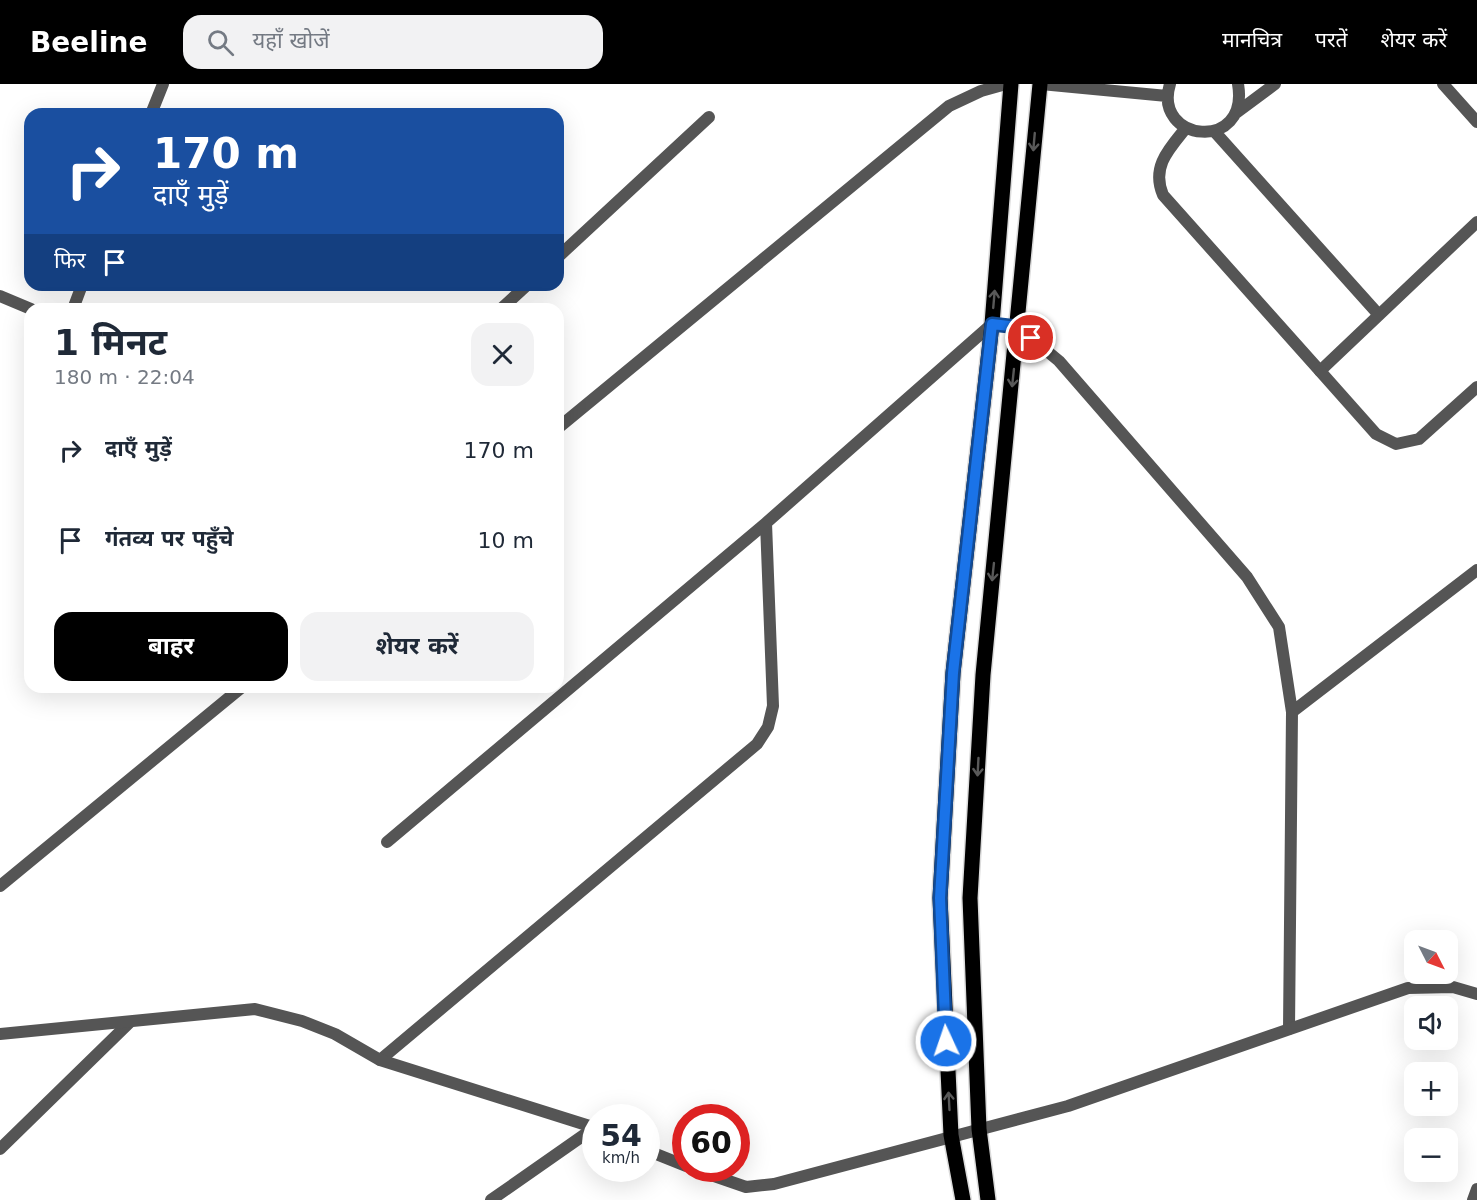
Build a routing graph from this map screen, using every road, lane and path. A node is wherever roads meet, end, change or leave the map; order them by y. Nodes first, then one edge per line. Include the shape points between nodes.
1 (163, 84) edge
2 (1008, 84) edge
3 (1040, 84) edge
4 (1238, 84) edge
5 (1275, 84) edge
6 (1443, 84) edge
7 (1168, 90) edge
8 (153, 108) edge
9 (1236, 113) junction
10 (710, 117) dead end
11 (1477, 122) edge
12 (1186, 128) junction
13 (1214, 131) junction
14 (1477, 222) edge
15 (564, 251) edge
16 (520, 291) edge
17 (0, 296) edge
18 (508, 303) edge
19 (24, 306) edge
20 (1379, 315) junction
21 (992, 324) junction
22 (1018, 327) junction
23 (1320, 371) junction
24 (1477, 387) edge
25 (564, 423) edge
26 (766, 523) junction
27 (1477, 570) edge
28 (235, 693) edge
29 (1292, 712) junction
30 (387, 842) dead end
31 (0, 886) edge
32 (1477, 994) edge
33 (129, 1023) junction
34 (1289, 1029) junction
35 (0, 1034) edge
36 (380, 1059) junction
37 (582, 1124) edge
38 (979, 1129) junction
39 (951, 1136) junction
40 (582, 1137) edge
41 (0, 1149) edge
42 (732, 1182) edge
43 (1477, 1189) edge
44 (491, 1200) edge
45 (963, 1200) edge
46 (988, 1200) edge
47 (1473, 1200) edge

1 - 8 street
21 -> 2 main road
2 - 25 street via 949,106
3 - 7 street
3 -> 22 main road
4 - 9 street
5 - 9 street
6 - 11 street
7 - 12 street via 1172,115
9 - 13 street
10 - 15 street
12 - 13 street via 1204,133
12 - 23 street via 1161,160 1158,183 1163,195
13 - 20 street
14 - 20 street
16 - 18 street
17 - 19 street
20 - 23 street
21 - 22 street
21 - 26 street
39 -> 21 main road via 940,898 953,673
22 - 29 street via 1059,361 1247,577 1278,627
22 -> 38 main road via 983,675 970,898
23 - 24 street via 1376,434 1396,444 1419,439
26 - 30 street
26 - 36 street via 773,706 768,727 757,744
27 - 29 street
28 - 31 street
29 - 34 street
32 - 34 street via 1453,987 1408,988
33 - 35 street
33 - 36 street via 255,1009 324,1029
33 - 41 street
34 - 38 street via 1068,1106
36 - 37 street
38 - 39 street
38 - 46 main road
39 - 42 street via 774,1184 746,1187
39 - 45 main road
40 - 44 street
43 - 47 street

